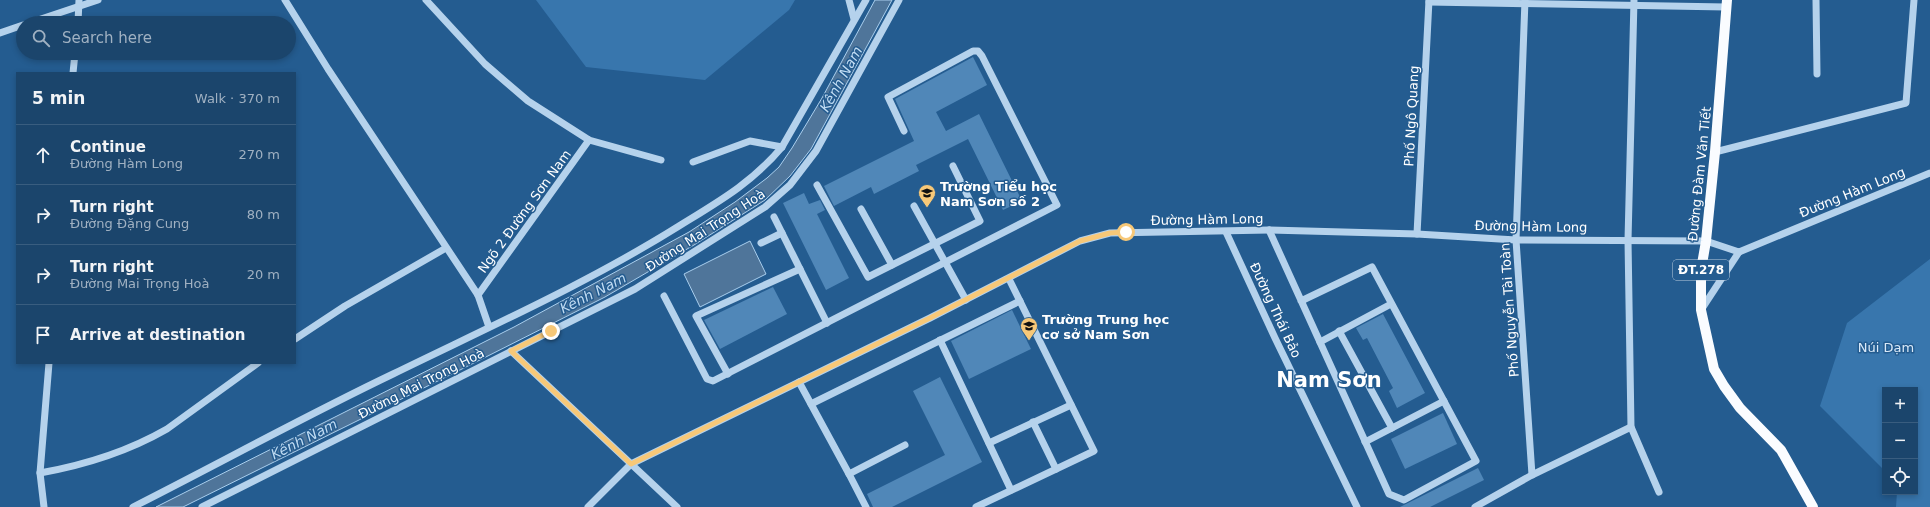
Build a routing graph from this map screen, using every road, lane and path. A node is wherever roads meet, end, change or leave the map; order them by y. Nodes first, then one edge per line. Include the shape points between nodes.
1 (98, 0) edge
2 (285, 0) edge
3 (426, 0) edge
4 (849, 0) edge
5 (866, 0) edge
6 (899, 0) edge
7 (1816, 0) edge
8 (1914, 0) edge
9 (1429, 1) edge
10 (1525, 2) edge
11 (1634, 2) edge
12 (79, 3) edge
13 (1727, 3) edge
14 (46, 16) edge
15 (78, 16) edge
16 (295, 16) edge
17 (296, 18) edge
18 (854, 19) junction
19 (16, 27) edge
20 (0, 33) edge
21 (74, 60) edge
22 (73, 72) edge
23 (1817, 74) dead end
24 (904, 130) dead end
25 (589, 140) junction
26 (782, 147) junction
27 (1715, 152) junction
28 (661, 160) dead end
29 (693, 162) dead end
30 (953, 166) dead end
31 (1930, 173) edge
32 (817, 186) dead end
33 (914, 206) dead end
34 (861, 209) dead end
35 (774, 217) dead end
36 (1269, 230) junction
37 (1226, 232) junction
38 (782, 233) junction
39 (1417, 234) junction
40 (1516, 240) junction
41 (1628, 240) junction
42 (1706, 241) junction
43 (761, 243) dead end
44 (934, 244) junction
45 (446, 248) junction
46 (1739, 252) junction
47 (945, 263) junction
48 (892, 265) junction
49 (800, 269) junction
50 (1009, 279) junction
51 (478, 295) junction
52 (664, 296) dead end
53 (966, 300) junction
54 (1020, 301) junction
55 (1301, 301) junction
56 (1392, 304) junction
57 (1701, 310) junction
58 (827, 323) junction
59 (489, 327) junction
60 (1339, 331) junction
61 (296, 337) edge
62 (940, 340) junction
63 (1320, 342) junction
64 (511, 351) junction
65 (49, 364) edge
66 (257, 364) edge
67 (728, 374) junction
68 (800, 382) junction
69 (1444, 401) junction
70 (811, 404) junction
71 (1071, 405) junction
72 (1033, 422) junction
73 (1631, 427) junction
74 (1392, 428) junction
75 (1365, 442) junction
76 (989, 443) junction
77 (905, 445) dead end
78 (631, 464) junction
79 (1056, 469) junction
80 (40, 473) junction
81 (849, 474) junction
82 (1532, 475) junction
83 (1011, 490) junction
84 (1659, 492) dead end
85 (44, 507) edge
86 (133, 507) edge
87 (202, 507) edge
88 (588, 507) edge
89 (677, 507) edge
90 (866, 507) edge
91 (976, 507) edge
92 (1358, 507) edge
93 (1475, 507) edge
94 (1814, 507) edge

1 - 12 street
2 - 16 street
3 - 25 street via 485,64 528,101
4 - 18 street
5 - 18 street
6 - 64 street, Đường Mai Trọng Hoà via 816,151 779,195 754,214 635,289
7 - 23 street
8 - 27 street via 1906,103
9 - 10 street
9 - 39 street, Phố Ngô Quang
10 - 11 street
10 - 40 street, Phố Nguyễn Tài Toàn
11 - 13 street
11 - 41 street
12 - 14 street
12 - 15 street
13 - 27 main road, Đường Đàm Văn Tiết / ĐT.278
17 - 45 street
18 - 26 street
19 - 20 street
21 - 22 street
24 - 47 street via 888,97 973,51 978,51 1057,205
25 - 28 street
25 - 51 street, Ngõ 2 Đường Sơn Nam
26 - 29 street via 750,141
26 - 59 street via 750,180 654,242 577,284
27 - 42 main road, Đường Đàm Văn Tiết / ĐT.278
30 - 44 street via 980,221
31 - 46 street, Đường Hàm Long
32 - 48 street via 868,277
33 - 44 street
34 - 48 street
35 - 38 street
36 - 37 street, Đường Hàm Long
36 - 39 street, Đường Hàm Long
36 - 55 street
37 - 50 street, Đường Hàm Long via 1110,233 1080,241
37 - 92 street, Đường Thái Bảo
38 - 43 street
38 - 49 street
39 - 40 street, Đường Hàm Long
40 - 41 street, Đường Hàm Long
40 - 82 street, Phố Nguyễn Tài Toàn
41 - 42 street, Đường Hàm Long
41 - 73 street
42 - 46 street, Đường Hàm Long
42 - 57 main road, Đường Đàm Văn Tiết / ĐT.278 via 1701,270
44 - 47 street
44 - 48 street
45 - 51 street
45 - 61 street
46 - 57 street
47 - 53 street
47 - 58 street
49 - 58 street
49 - 67 street via 696,316
50 - 53 street, Đường Hàm Long
50 - 54 street
51 - 59 street
52 - 67 street via 707,379 713,381
53 - 68 street, Đường Hàm Long
54 - 62 street
54 - 71 street
55 - 56 street via 1372,267
55 - 63 street
56 - 60 street
56 - 69 street
57 - 94 main road, Đường Đàm Văn Tiết / ĐT.278 via 1714,369 1740,408 1781,450
58 - 67 street
59 - 86 street
60 - 63 street
60 - 74 street
62 - 70 street
62 - 76 street
63 - 75 street
64 - 78 street
64 - 87 street, Đường Mai Trọng Hoà
65 - 80 street
66 - 80 street via 153,437 92,462
68 - 70 street
68 - 78 street, Đường Hàm Long
69 - 74 street
69 - 75 street via 1476,461 1404,500 1389,494
70 - 81 street
71 - 72 street
71 - 79 street via 1094,451
72 - 76 street
72 - 79 street
73 - 82 street
73 - 84 street
74 - 75 street
76 - 83 street
77 - 81 street
78 - 88 street, Đường Hàm Long
78 - 89 street
79 - 83 street
80 - 85 street
81 - 90 street
82 - 93 street
83 - 91 street

